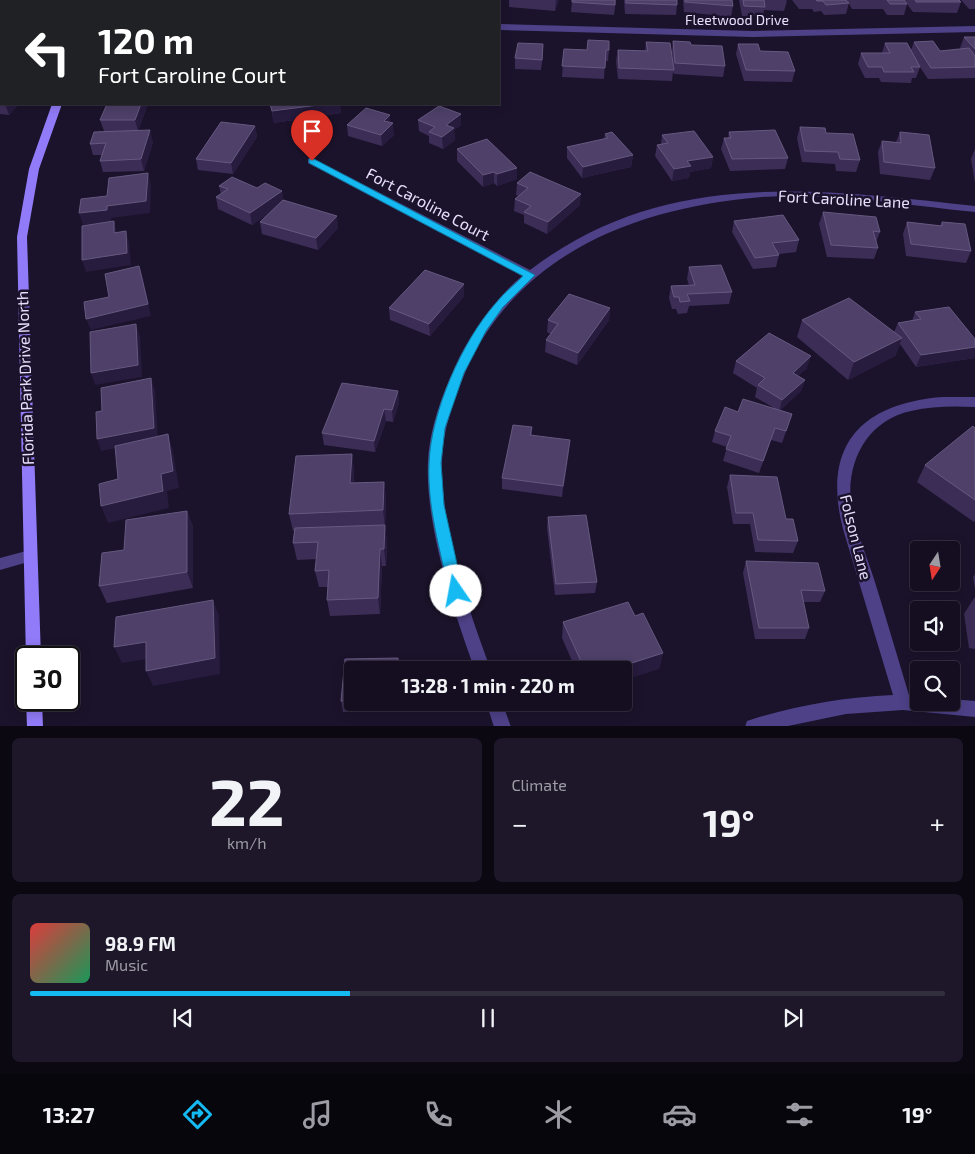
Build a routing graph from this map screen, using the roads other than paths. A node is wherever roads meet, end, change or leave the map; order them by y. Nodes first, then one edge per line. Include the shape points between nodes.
1 (500, 27) edge
2 (975, 29) edge
3 (57, 105) edge
4 (312, 161) dead end
5 (975, 209) edge
6 (530, 275) junction
7 (975, 402) edge
8 (30, 556) junction
9 (0, 564) edge
10 (33, 646) edge
11 (480, 661) edge
12 (903, 702) junction
13 (975, 709) edge
14 (34, 711) edge
15 (497, 711) edge
16 (35, 726) edge
17 (503, 726) edge
18 (753, 726) edge

1 - 2 street, Fleetwood Drive via 753,34
3 - 8 street, Florida Park Drive North via 38,152 22,236
4 - 6 street, Fort Caroline Court
5 - 6 street, Fort Caroline Lane via 823,194 763,194 704,201 608,229
6 - 11 street, Fort Caroline Lane via 500,305 473,343 450,393 436,445 435,481 442,528 456,591
7 - 12 street, Folson Lane via 915,404 890,412 860,436 845,468 844,494 851,530
8 - 9 street
8 - 10 street, Florida Park Drive North
12 - 13 street
12 - 18 street via 837,707
14 - 16 street
15 - 17 street

